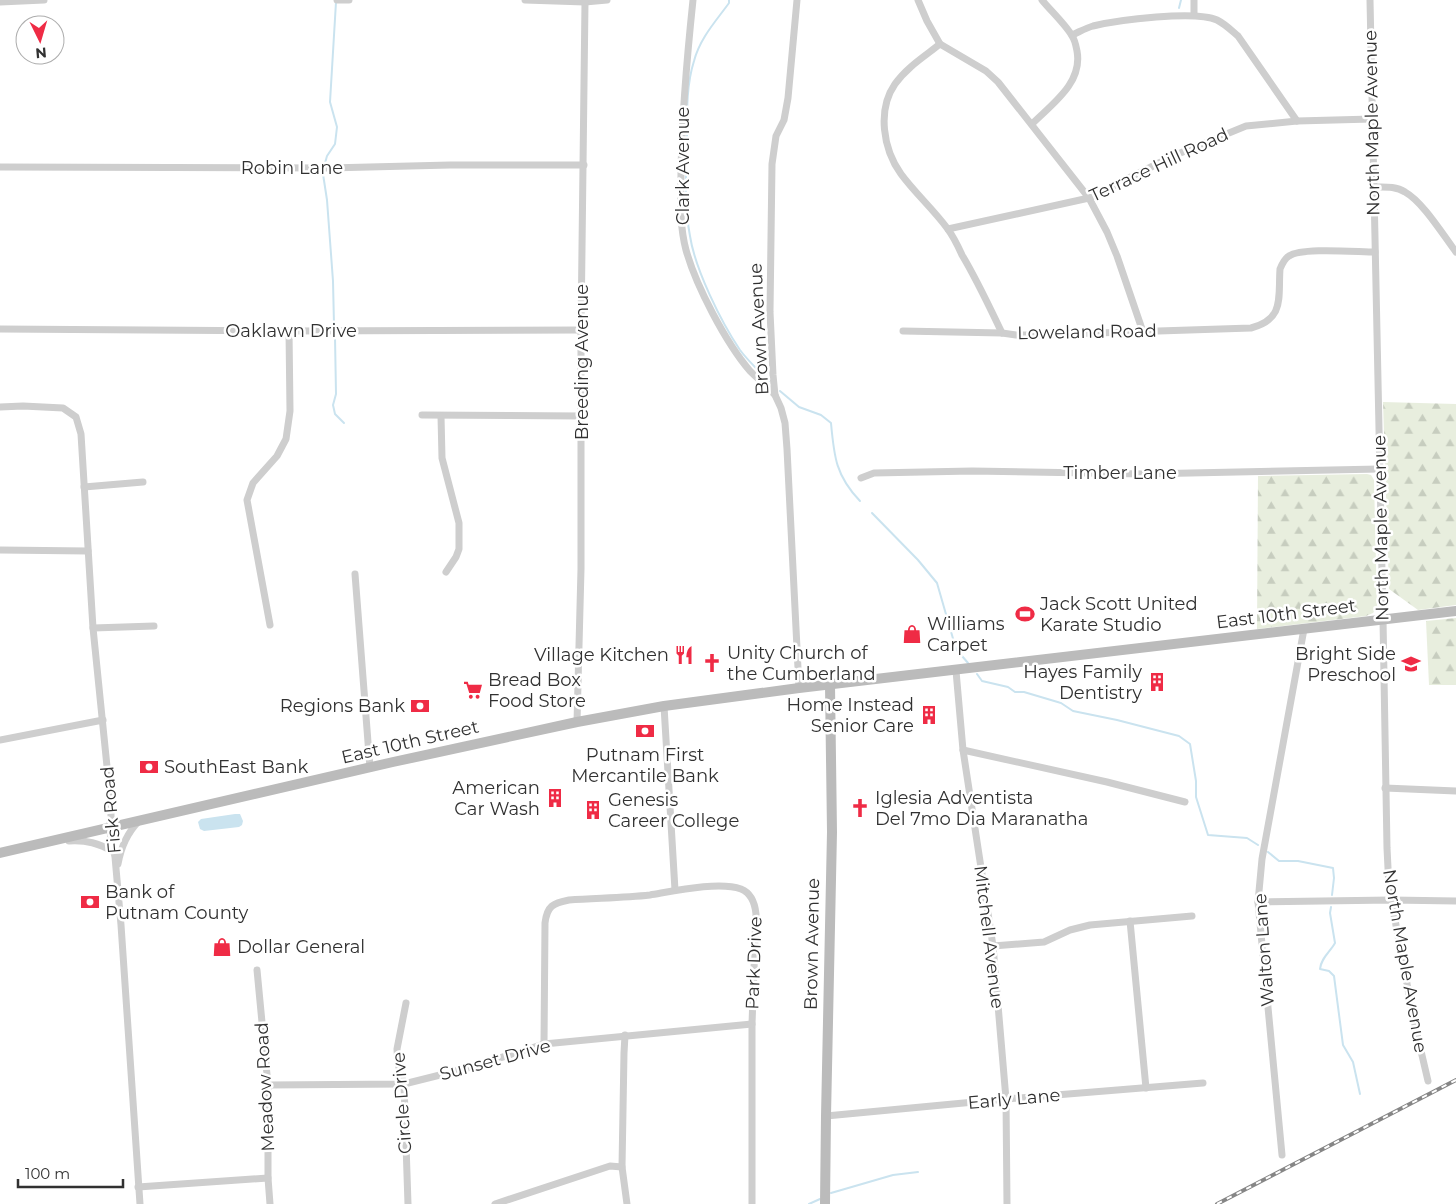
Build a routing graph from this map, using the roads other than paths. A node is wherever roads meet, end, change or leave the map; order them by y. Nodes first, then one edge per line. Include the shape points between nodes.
1 (44, 0) edge
2 (337, 0) edge
3 (349, 0) edge
4 (525, 0) edge
5 (607, 0) edge
6 (693, 0) edge
7 (797, 0) edge
8 (918, 0) edge
9 (1042, 0) edge
10 (1194, 0) edge
11 (1370, 0) edge
12 (0, 2) edge
13 (585, 2) junction
14 (1194, 16) junction
15 (1072, 35) junction
16 (940, 44) junction
17 (1372, 119) junction
18 (1297, 121) junction
19 (1032, 124) junction
20 (584, 165) junction
21 (0, 167) edge
22 (1374, 186) junction
23 (1089, 198) junction
24 (948, 229) junction
25 (1375, 252) junction
26 (1456, 252) edge
27 (0, 329) edge
28 (581, 330) junction
29 (289, 331) junction
30 (902, 331) dead end
31 (1143, 332) junction
32 (1002, 333) junction
33 (775, 395) junction
34 (0, 408) edge
35 (422, 415) dead end
36 (441, 416) junction
37 (582, 416) junction
38 (1379, 469) junction
39 (861, 478) dead end
40 (143, 482) dead end
41 (84, 487) junction
42 (0, 550) edge
43 (88, 551) junction
44 (446, 572) dead end
45 (355, 574) dead end
46 (1456, 611) edge
47 (1383, 619) junction
48 (270, 625) dead end
49 (154, 626) dead end
50 (93, 628) junction
51 (1304, 629) junction
52 (956, 671) junction
53 (830, 685) junction
54 (798, 688) junction
55 (664, 706) junction
56 (103, 720) junction
57 (577, 722) junction
58 (0, 740) edge
59 (963, 750) junction
60 (370, 768) junction
61 (1385, 788) junction
62 (1456, 791) edge
63 (1185, 802) dead end
64 (140, 820) junction
65 (109, 827) junction
66 (51, 841) junction
67 (114, 852) junction
68 (0, 853) edge
69 (116, 874) junction
70 (674, 890) junction
71 (1391, 900) junction
72 (1456, 901) edge
73 (1258, 902) junction
74 (1192, 916) dead end
75 (1130, 921) junction
76 (992, 946) junction
77 (257, 970) dead end
78 (406, 1003) dead end
79 (752, 1024) junction
80 (625, 1035) junction
81 (544, 1044) junction
82 (1428, 1081) dead end
83 (404, 1084) junction
84 (1203, 1084) dead end
85 (268, 1085) junction
86 (1146, 1088) junction
87 (1006, 1099) junction
88 (826, 1116) junction
89 (1282, 1154) dead end
90 (622, 1167) junction
91 (268, 1178) junction
92 (138, 1187) junction
93 (140, 1204) edge
94 (270, 1204) edge
95 (408, 1204) edge
96 (496, 1204) edge
97 (626, 1204) edge
98 (752, 1204) edge
99 (826, 1204) edge
100 (1007, 1204) edge

1 - 12 street
2 - 3 street
4 - 13 street
5 - 13 street
6 - 33 street, Clark Avenue via 683,94 681,151 681,225 686,251 713,314 730,344 750,371
7 - 33 street, Brown Avenue via 788,98 784,120 776,136 772,164 770,312
8 - 16 street
9 - 15 street
10 - 14 street
11 - 17 street, North Maple Avenue
13 - 20 street, Breeding Avenue
14 - 15 street via 1128,20 1092,26
14 - 18 street via 1216,20 1238,36
15 - 19 street via 1077,55 1076,75 1066,90
16 - 19 street via 986,70
16 - 24 street, Loweland Road via 909,68 894,85 885,115 890,155 900,172
17 - 18 street, Terrace Hill Road
17 - 22 street, North Maple Avenue
18 - 23 street, Terrace Hill Road via 1246,126 1173,156
19 - 23 street
20 - 21 street, Robin Lane
20 - 28 street, Breeding Avenue
22 - 25 street, North Maple Avenue
22 - 26 street via 1404,191 1416,200
23 - 24 street, Terrace Hill Road
23 - 31 street via 1113,248
24 - 32 street, Loweland Road
25 - 31 street, Loweland Road via 1305,252 1288,256 1280,268 1275,315 1260,326
25 - 38 street, North Maple Avenue
27 - 29 street, Oaklawn Drive
28 - 29 street, Oaklawn Drive
28 - 37 street, Breeding Avenue
29 - 48 street via 290,411 286,439 277,456 253,484 247,500
30 - 32 street
31 - 32 street, Loweland Road
33 - 54 street, Brown Avenue via 785,424 787,449
34 - 41 street, Fisk Road via 63,408 76,417 81,434
35 - 36 street
36 - 37 street
36 - 44 street via 442,458 459,523 459,549
37 - 57 street, Breeding Avenue
38 - 39 street, Timber Lane via 1144,474 972,471 874,473
38 - 47 street, North Maple Avenue
40 - 41 street
41 - 43 street, Fisk Road
42 - 43 street
43 - 50 street, Fisk Road
45 - 60 street
46 - 47 main road, East 10th Street
47 - 51 main road, East 10th Street
47 - 61 street, North Maple Avenue
49 - 50 street
50 - 56 street, Fisk Road
51 - 52 main road, East 10th Street
51 - 73 street, Walton Lane via 1262,859
52 - 53 main road, East 10th Street
52 - 59 street, Mitchell Avenue
53 - 54 main road, East 10th Street
53 - 88 main road, Brown Avenue via 832,832
54 - 55 main road, East 10th Street
55 - 57 main road, East 10th Street
55 - 70 street
56 - 58 street
56 - 65 street, Fisk Road via 112,819
57 - 60 main road, East 10th Street
59 - 63 street
59 - 76 street, Mitchell Avenue
60 - 64 main road, East 10th Street
61 - 62 street
61 - 71 street, North Maple Avenue
64 - 65 main road, East 10th Street
64 - 69 street via 123,844
65 - 66 main road, East 10th Street
65 - 67 street, Fisk Road
66 - 67 street via 87,840
66 - 68 main road, East 10th Street
67 - 69 street, Fisk Road
69 - 92 street, Fisk Road
70 - 79 street, Park Drive via 729,886 743,890 755,905
70 - 81 street, Park Drive via 648,895 569,900 551,906 545,924
71 - 72 street
71 - 73 street
71 - 82 street, North Maple Avenue
73 - 89 street, Walton Lane
74 - 75 street
75 - 76 street via 1070,930 1044,942
75 - 86 street
76 - 87 street, Mitchell Avenue
77 - 85 street, Meadow Road
78 - 83 street, Circle Drive via 397,1049
79 - 80 street, Sunset Drive
79 - 98 street, Park Drive
80 - 81 street, Sunset Drive
80 - 90 street
81 - 83 street, Sunset Drive
83 - 85 street, Sunset Drive
83 - 95 street, Circle Drive
84 - 86 street, Early Lane
85 - 91 street, Meadow Road
86 - 87 street, Early Lane
87 - 88 street, Early Lane
87 - 100 street, Mitchell Avenue
88 - 99 main road, Brown Avenue
90 - 96 street via 610,1166
90 - 97 street
91 - 92 street
91 - 94 street, Meadow Road
92 - 93 street, Fisk Road

